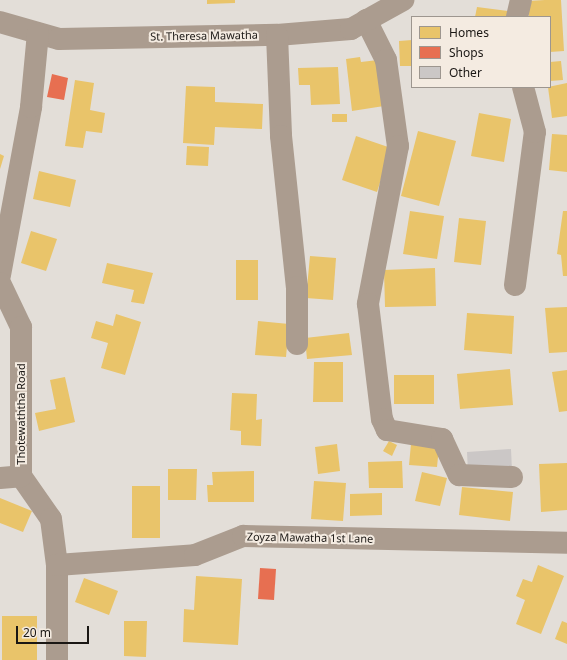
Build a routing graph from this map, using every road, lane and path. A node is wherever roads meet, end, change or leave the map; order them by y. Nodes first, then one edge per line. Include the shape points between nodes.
1 (403, 0) edge
2 (521, 0) edge
3 (517, 16) edge
4 (366, 20) junction
5 (0, 22) edge
6 (38, 33) junction
7 (277, 35) junction
8 (523, 88) edge
9 (0, 275) edge
10 (0, 283) edge
11 (515, 285) dead end
12 (297, 344) dead end
13 (10, 477) edge
14 (512, 477) dead end
15 (567, 543) edge
16 (57, 565) junction
17 (57, 660) edge

1 - 4 street, St. Theresa Mawatha
2 - 3 street
4 - 7 street, St. Theresa Mawatha via 351,28
4 - 14 street via 386,60 398,146 368,304 382,419 387,430 442,439 459,475
5 - 6 street, St. Theresa Mawatha
6 - 7 street, St. Theresa Mawatha via 59,38
6 - 9 street via 31,107
7 - 12 street via 281,136 297,287
8 - 11 street via 535,132
10 - 13 street, Thotewaththa Road via 21,327
13 - 16 street, Thotewaththa Road via 51,519
15 - 16 street, Zoyza Mawatha 1st Lane via 243,536 195,555
16 - 17 street, Thotewaththa Road

